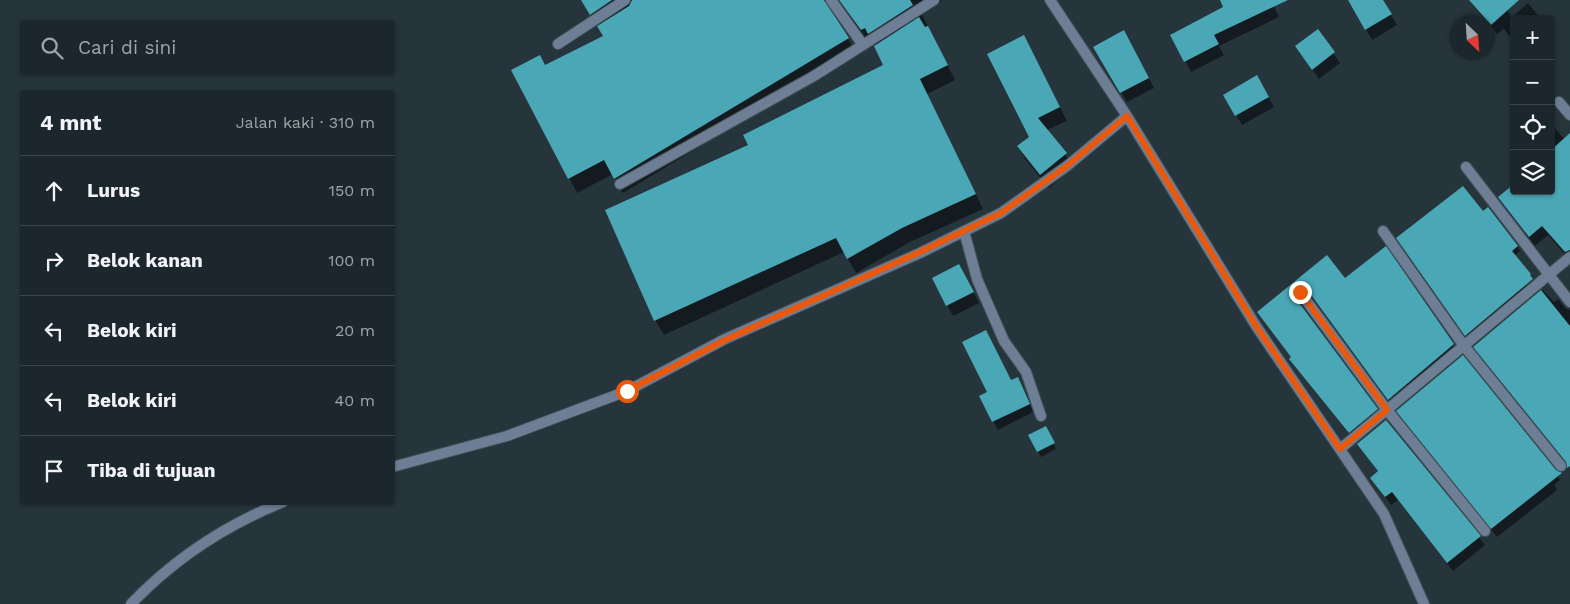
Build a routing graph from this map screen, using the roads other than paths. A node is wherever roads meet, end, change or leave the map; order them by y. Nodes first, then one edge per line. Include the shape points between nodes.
1 (625, 0) edge
2 (831, 0) edge
3 (934, 0) edge
4 (1050, 0) edge
5 (558, 44) dead end
6 (863, 45) junction
7 (1558, 102) dead end
8 (1570, 115) edge
9 (1127, 116) junction
10 (1466, 167) dead end
11 (620, 184) dead end
12 (964, 231) junction
13 (1383, 231) dead end
14 (1570, 257) edge
15 (1549, 275) junction
16 (1300, 292) dead end
17 (1570, 302) edge
18 (1464, 346) junction
19 (1387, 410) junction
20 (1041, 416) dead end
21 (1340, 449) junction
22 (395, 465) edge
23 (1561, 466) dead end
24 (275, 505) edge
25 (1485, 532) dead end
26 (131, 604) edge
27 (1424, 604) edge

1 - 5 street
2 - 6 street
3 - 6 street
4 - 9 street
6 - 11 street via 814,76
7 - 8 street
9 - 12 street via 1067,166 1001,213
9 - 21 street via 1256,326
10 - 15 street
12 - 20 street via 977,279 1004,341 1026,372
12 - 22 street via 725,340 627,391 507,436
13 - 18 street
14 - 15 street
15 - 17 street
15 - 18 street
16 - 19 street
18 - 19 street
18 - 23 street
19 - 21 street
19 - 25 street
21 - 27 street via 1384,514
24 - 26 street via 201,544

